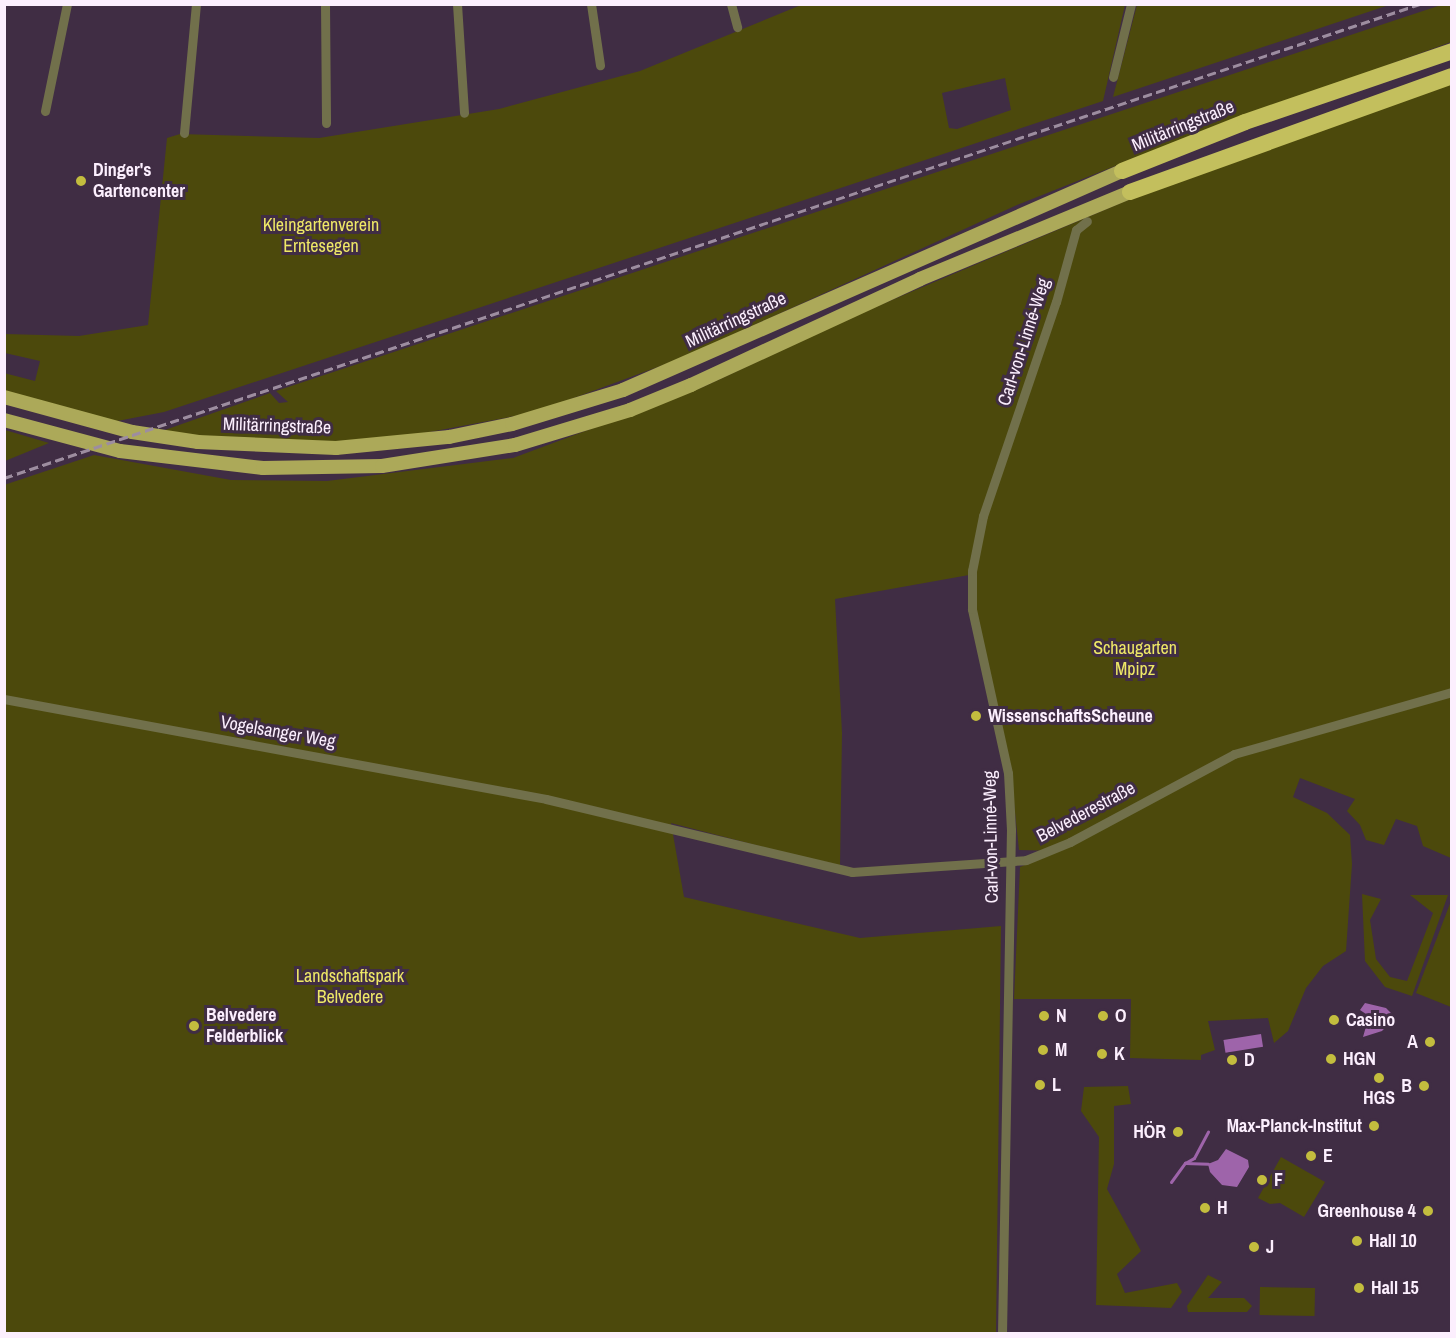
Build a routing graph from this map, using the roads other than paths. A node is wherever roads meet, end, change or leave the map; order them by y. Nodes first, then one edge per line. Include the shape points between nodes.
1 (67, 4) edge
2 (196, 4) edge
3 (325, 4) edge
4 (457, 4) edge
5 (591, 4) edge
6 (731, 4) edge
7 (1131, 4) edge
8 (736, 27) dead end
9 (1452, 51) edge
10 (600, 65) dead end
11 (1452, 76) edge
12 (1113, 77) dead end
13 (45, 111) dead end
14 (464, 112) dead end
15 (326, 123) dead end
16 (184, 133) dead end
17 (1122, 171) joint
18 (1130, 192) joint
19 (1088, 221) dead end
20 (4, 397) edge
21 (4, 420) edge
22 (1452, 692) edge
23 (4, 699) edge
24 (546, 799) joint
25 (1010, 864) junction
26 (1002, 1334) edge

1 - 13 street
2 - 16 street
3 - 15 street
4 - 14 street
5 - 10 street
6 - 8 street
7 - 12 street
9 - 17 highway, Militärringstraße via 1245,122
11 - 18 highway
17 - 20 main road, Militärringstraße via 623,390 512,424 449,437 336,448 198,442 132,432
18 - 21 main road via 920,279 660,398 574,429 493,449 382,466 263,468 120,451
19 - 25 street, Carl-von-Linné-Weg via 1076,230 1056,302 983,516 972,571 972,609 1008,772
22 - 25 street, Belvederestraße via 1234,754 1060,846
23 - 24 street, Vogelsanger Weg
24 - 25 street, Belvederestraße via 852,872
25 - 26 street, Carl-von-Linné-Weg

